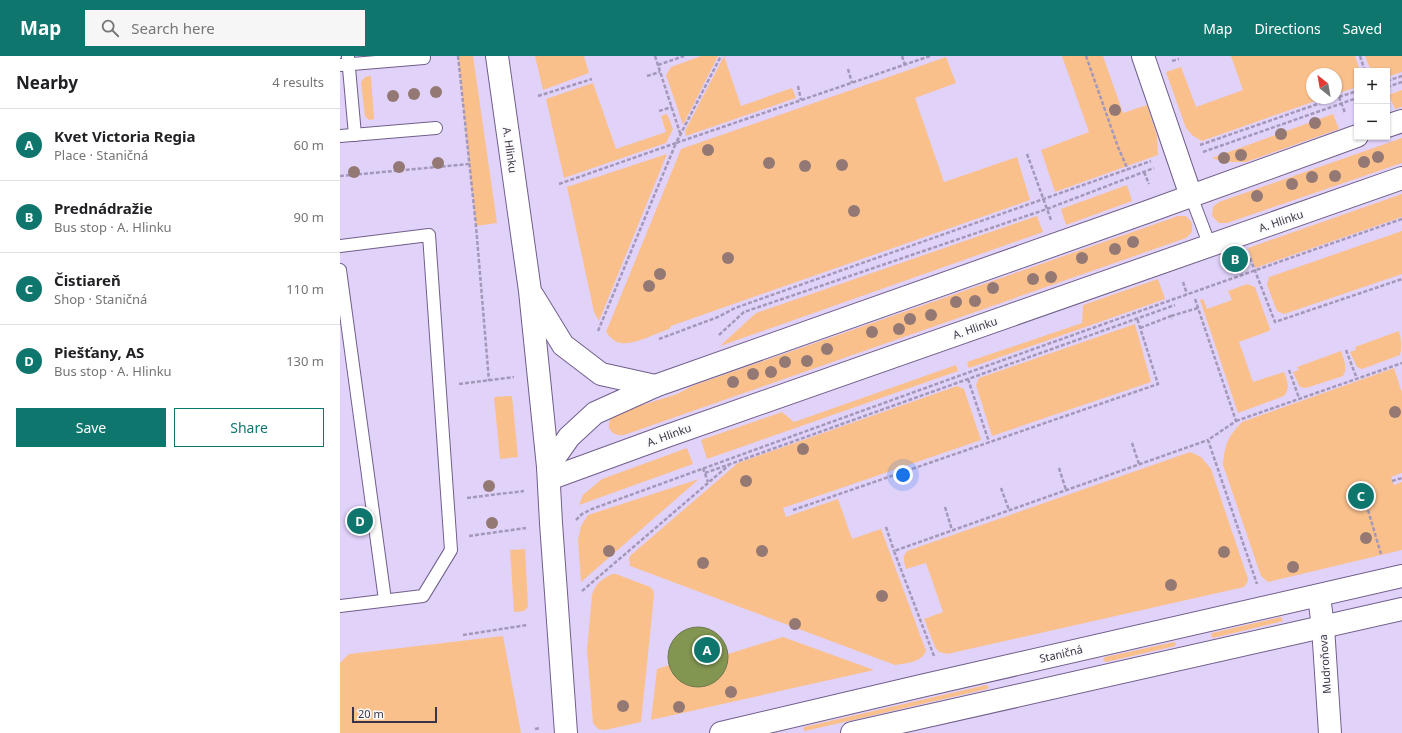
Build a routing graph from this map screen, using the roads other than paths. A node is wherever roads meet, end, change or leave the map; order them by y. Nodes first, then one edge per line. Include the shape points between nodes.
1 (497, 56) edge
2 (1142, 56) edge
3 (424, 58) dead end
4 (345, 62) edge
5 (1402, 121) edge
6 (1390, 125) edge
7 (1352, 127) edge
8 (436, 128) dead end
9 (355, 134) junction
10 (340, 136) edge
11 (1402, 178) edge
12 (1192, 196) junction
13 (340, 246) edge
14 (1210, 246) junction
15 (340, 270) edge
16 (530, 291) junction
17 (655, 386) junction
18 (549, 473) junction
19 (1402, 576) edge
20 (1319, 596) junction
21 (385, 600) junction
22 (340, 606) edge
23 (1402, 609) edge
24 (1323, 627) junction
25 (566, 733) edge
26 (721, 733) edge
27 (852, 733) edge
28 (1330, 733) edge

1 - 16 street, A. Hlinku
2 - 12 street
3 - 4 lane
4 - 9 lane
5 - 6 street
7 - 12 street
8 - 9 lane
9 - 10 lane
11 - 14 street, A. Hlinku
12 - 14 lane
12 - 17 street
13 - 21 lane via 429,235 451,550 423,596
14 - 18 street, A. Hlinku via 664,436
15 - 21 lane
16 - 17 street, A. Hlinku via 563,345 601,374
16 - 18 street, A. Hlinku
17 - 18 street via 595,413 569,437
18 - 25 street, A. Hlinku
19 - 20 street, Staničná
20 - 24 street, Mudroňova
20 - 26 street, Staničná
21 - 22 lane
23 - 24 street
24 - 27 street
24 - 28 street, Mudroňova

